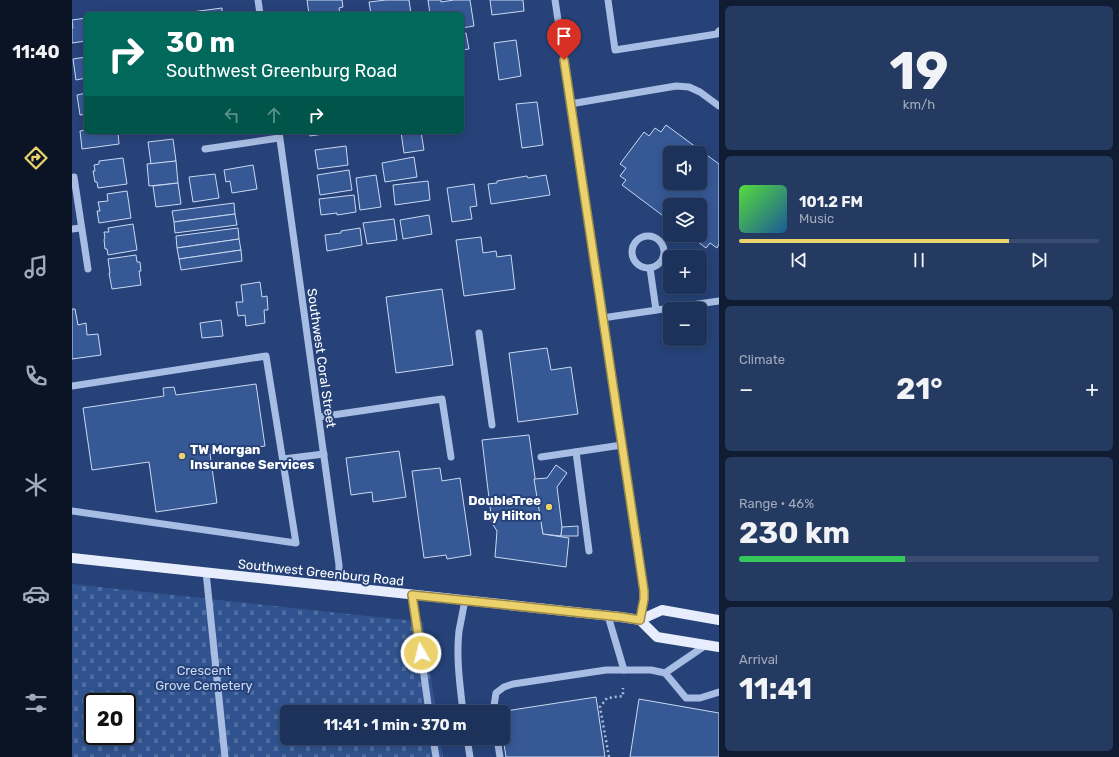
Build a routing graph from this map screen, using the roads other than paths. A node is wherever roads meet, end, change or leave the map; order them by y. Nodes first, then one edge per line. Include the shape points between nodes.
1 (258, 0) edge
2 (555, 0) edge
3 (608, 0) edge
4 (260, 12) edge
5 (719, 31) edge
6 (570, 104) junction
7 (719, 106) edge
8 (279, 135) edge
9 (205, 149) dead end
10 (74, 177) dead end
11 (81, 228) junction
12 (72, 229) edge
13 (650, 268) junction
14 (88, 270) dead end
15 (719, 301) edge
16 (656, 310) junction
17 (602, 318) junction
18 (479, 333) dead end
19 (72, 386) edge
20 (319, 417) junction
21 (492, 426) dead end
22 (622, 445) junction
23 (576, 452) junction
24 (324, 454) junction
25 (541, 456) dead end
26 (451, 457) dead end
27 (283, 459) junction
28 (72, 511) edge
29 (589, 551) dead end
30 (72, 558) edge
31 (206, 572) junction
32 (338, 587) junction
33 (412, 595) junction
34 (465, 600) junction
35 (608, 616) junction
36 (640, 620) junction
37 (719, 620) edge
38 (706, 645) junction
39 (719, 647) edge
40 (624, 670) junction
41 (665, 674) junction
42 (719, 692) edge
43 (429, 705) edge
44 (462, 705) edge
45 (495, 705) edge
46 (434, 745) edge
47 (468, 745) edge
48 (498, 745) edge
49 (226, 757) edge
50 (436, 757) edge
51 (470, 757) edge
52 (500, 757) edge

1 - 4 street
2 - 6 street
3 - 5 street via 615,50 717,34
6 - 7 street via 676,86 700,92
6 - 17 street
8 - 9 street
8 - 20 street, Southwest Coral Street
10 - 11 street
11 - 12 street
11 - 14 street
13 - 13 street via 661,262 664,250 657,239 645,236 634,242 631,254 638,265
13 - 16 street
15 - 16 street
16 - 17 street
17 - 22 street
18 - 21 street
19 - 27 street via 266,356
20 - 24 street, Southwest Coral Street
20 - 26 street via 442,399
22 - 23 street
22 - 36 street via 644,591
23 - 25 street
23 - 29 street
24 - 27 street
24 - 32 street, Southwest Coral Street via 339,565
27 - 28 street via 296,543
30 - 31 main road, Southwest Greenburg Road
31 - 32 main road, Southwest Greenburg Road
31 - 49 street
32 - 33 main road, Southwest Greenburg Road
33 - 34 main road, Southwest Greenburg Road
33 - 43 street
34 - 35 main road, Southwest Greenburg Road
34 - 44 street via 459,631 458,657
35 - 36 main road, Southwest Greenburg Road
35 - 40 street
36 - 37 main road via 662,610
36 - 38 main road via 657,637
38 - 39 main road
38 - 41 street
40 - 41 street via 651,670
40 - 45 street via 606,670 509,685 496,693
41 - 42 street via 686,698 700,698
46 - 50 street
47 - 51 street
48 - 52 street

